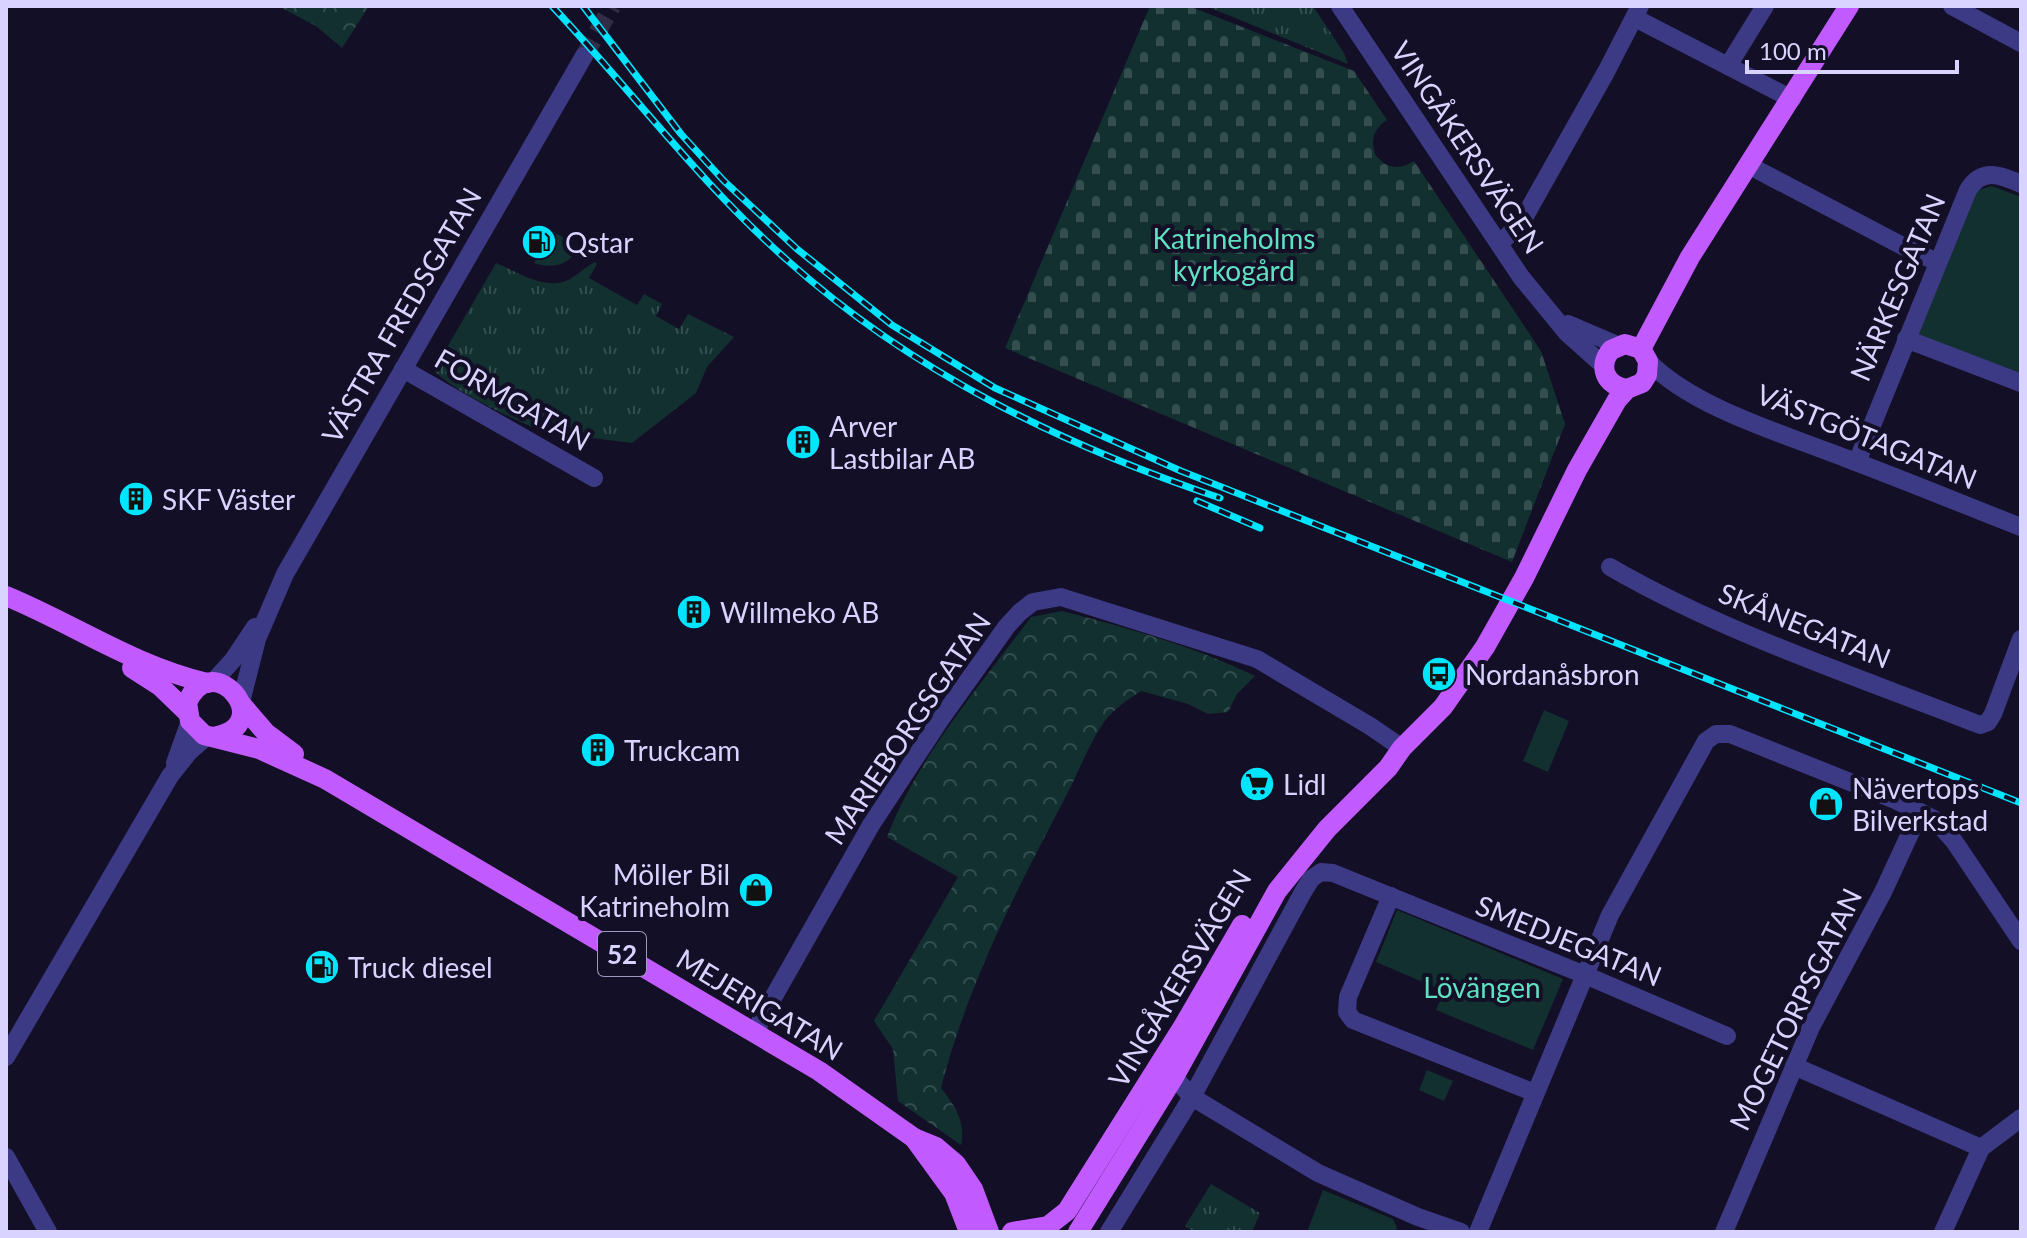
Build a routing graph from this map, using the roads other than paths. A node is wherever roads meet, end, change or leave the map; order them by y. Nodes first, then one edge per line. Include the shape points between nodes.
1 (1340, 6) edge
2 (1765, 6) edge
3 (1849, 6) edge
4 (1952, 6) edge
5 (1638, 12) edge
6 (2021, 43) edge
7 (584, 56) tunnel mouth
8 (1728, 66) junction
9 (1792, 99) junction
10 (1750, 166) junction
11 (2021, 184) edge
12 (1500, 243) junction
13 (1938, 262) junction
14 (1554, 317) junction
15 (1906, 339) junction
16 (1633, 350) junction
17 (403, 369) junction
18 (1620, 379) junction
19 (2021, 383) edge
20 (1693, 394) junction
21 (1857, 462) junction
22 (594, 478) dead end
23 (2021, 527) edge
24 (1610, 567) dead end
25 (6, 596) edge
26 (271, 605) junction
27 (2021, 639) edge
28 (97, 641) junction
29 (210, 682) junction
30 (241, 704) junction
31 (189, 716) junction
32 (210, 737) junction
33 (1402, 748) junction
34 (170, 776) junction
35 (325, 779) junction
36 (1920, 812) junction
37 (1391, 896) junction
38 (2021, 941) edge
39 (1585, 975) junction
40 (756, 1034) junction
41 (1727, 1036) dead end
42 (9, 1044) edge
43 (1794, 1066) junction
44 (1167, 1070) junction
45 (1535, 1093) junction
46 (1192, 1097) junction
47 (2021, 1118) edge
48 (914, 1138) junction
49 (1981, 1148) junction
50 (6, 1157) edge
51 (1420, 1226) edge
52 (1056, 1227) edge
53 (48, 1232) edge
54 (969, 1232) edge
55 (989, 1232) edge
56 (1012, 1232) edge
57 (1078, 1232) edge
58 (1109, 1232) edge
59 (1461, 1232) edge
60 (1478, 1232) edge
61 (1724, 1232) edge
62 (1943, 1232) edge

1 - 12 street, VINGÅKERSVÄGEN
2 - 8 street
3 - 9 main road
4 - 6 street
5 - 8 street
5 - 12 street via 1521,223
7 - 17 street, VÄSTRA FREDSGATAN
8 - 9 street
9 - 10 main road
10 - 13 street
10 - 16 main road
11 - 13 street, NÄRKESGATAN via 1993,174 1975,180
12 - 14 street, VINGÅKERSVÄGEN
13 - 15 street, NÄRKESGATAN
14 - 16 street, VINGÅKERSVÄGEN
14 - 18 street, VINGÅKERSVÄGEN
15 - 19 street
15 - 21 street, NÄRKESGATAN
16 - 18 main road, VINGÅKERSVÄGEN via 1606,356
16 - 18 main road, VINGÅKERSVÄGEN via 1647,375
16 - 20 street, VÄSTGÖTAGATAN
17 - 22 street, FORMGATAN
17 - 26 street, VÄSTRA FREDSGATAN
18 - 20 street, VÄSTGÖTAGATAN
18 - 33 main road, VINGÅKERSVÄGEN via 1606,395 1577,470 1497,627 1443,707
20 - 21 street, VÄSTGÖTAGATAN
21 - 23 street, VÄSTGÖTAGATAN
24 - 27 street, SKÅNEGATAN via 1755,637 1980,725 1993,714
25 - 28 main road, 52
26 - 29 street, VÄSTRA FREDSGATAN via 233,660
26 - 30 street, VÄSTRA FREDSGATAN
28 - 29 main road, 52 via 175,675
28 - 31 main road, 52 via 160,686
29 - 30 main road, 52 via 232,689
29 - 31 main road via 188,698
30 - 32 main road via 238,725
30 - 35 main road, MEJERIGATAN / 52 via 266,733
31 - 32 main road, 52 via 198,731
31 - 34 street
32 - 34 street
32 - 35 main road, MEJERIGATAN / 52 via 259,749
33 - 40 street, MARIEBORGSGATAN via 1257,659 1061,597 1033,602 1007,626 898,781
33 - 44 main road, VINGÅKERSVÄGEN via 1358,784 1283,863 1250,910
34 - 42 street
35 - 40 main road, MEJERIGATAN / 52
36 - 38 street via 1943,827
36 - 39 street via 1730,734 1716,734 1706,741 1672,799 1610,915
36 - 43 street, MOGETORPSGATAN
37 - 39 street, SMEDJEGATAN
37 - 45 street via 1348,997 1347,1012 1353,1020
37 - 46 street via 1333,873 1321,872 1311,879
39 - 41 street, SMEDJEGATAN
39 - 45 street
40 - 48 main road, MEJERIGATAN / 52
43 - 49 street
43 - 61 street, MOGETORPSGATAN
44 - 46 street, VINGÅKERSVÄGEN
44 - 52 main road, VINGÅKERSVÄGEN
44 - 57 main road, VINGÅKERSVÄGEN
45 - 60 street
46 - 51 street, VINGÅKERSVÄGEN via 1318,1173
46 - 58 street
47 - 49 street
48 - 54 main road, MEJERIGATAN / 52 via 954,1193
48 - 55 main road, MEJERIGATAN / 52 via 936,1147 963,1174
49 - 62 street
50 - 53 street
51 - 59 street, VINGÅKERSVÄGEN
52 - 56 main road, VINGÅKERSVÄGEN

